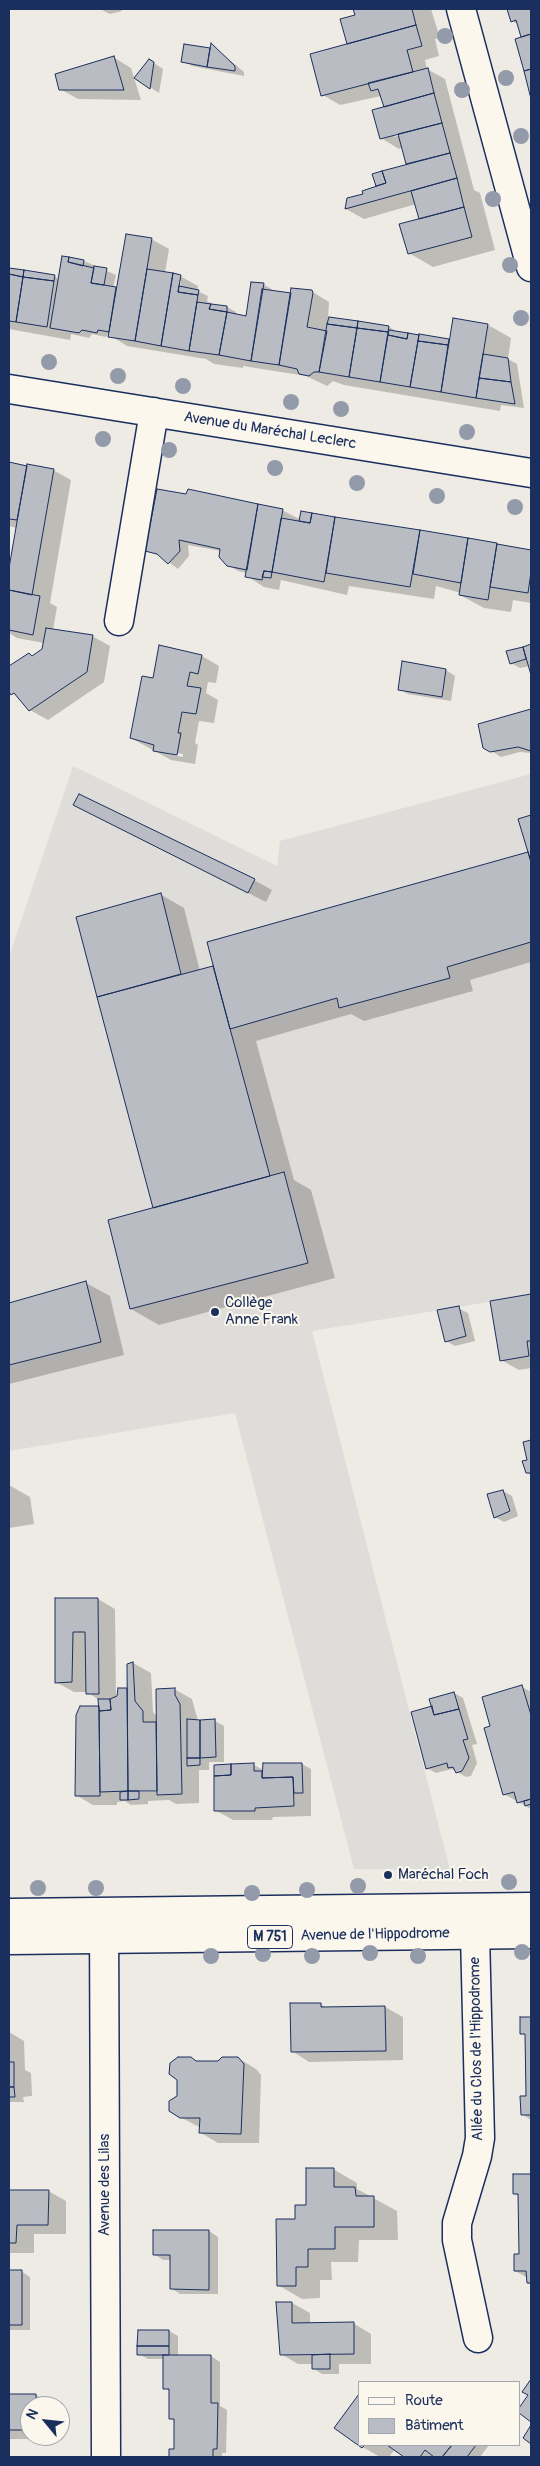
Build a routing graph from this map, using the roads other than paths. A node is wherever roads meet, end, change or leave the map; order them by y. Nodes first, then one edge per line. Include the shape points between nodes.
1 (461, 9) edge
2 (531, 267) edge
3 (9, 389) edge
4 (154, 412) junction
5 (531, 473) edge
6 (119, 621) dead end
7 (531, 1907) edge
8 (104, 1912) junction
9 (9, 1913) edge
10 (475, 1934) junction
11 (531, 1934) edge
12 (104, 1939) junction
13 (9, 1940) edge
14 (478, 2338) dead end
15 (106, 2457) edge

1 - 2 street
3 - 4 street, Avenue du Maréchal Leclerc
4 - 5 street, Avenue du Maréchal Leclerc
4 - 6 street
7 - 8 street, Avenue de l'Hippodrome / M 751
8 - 9 street, Avenue de l'Hippodrome / M 751
8 - 12 street, Avenue des Lilas
10 - 11 street, Avenue de l'Hippodrome / M 751
10 - 12 street, Avenue de l'Hippodrome / M 751
10 - 14 street, Allée du Clos de l'Hippodrome via 480,2138 478,2156 457,2223 457,2240
12 - 13 street, Avenue de l'Hippodrome / M 751
12 - 15 street, Avenue des Lilas

